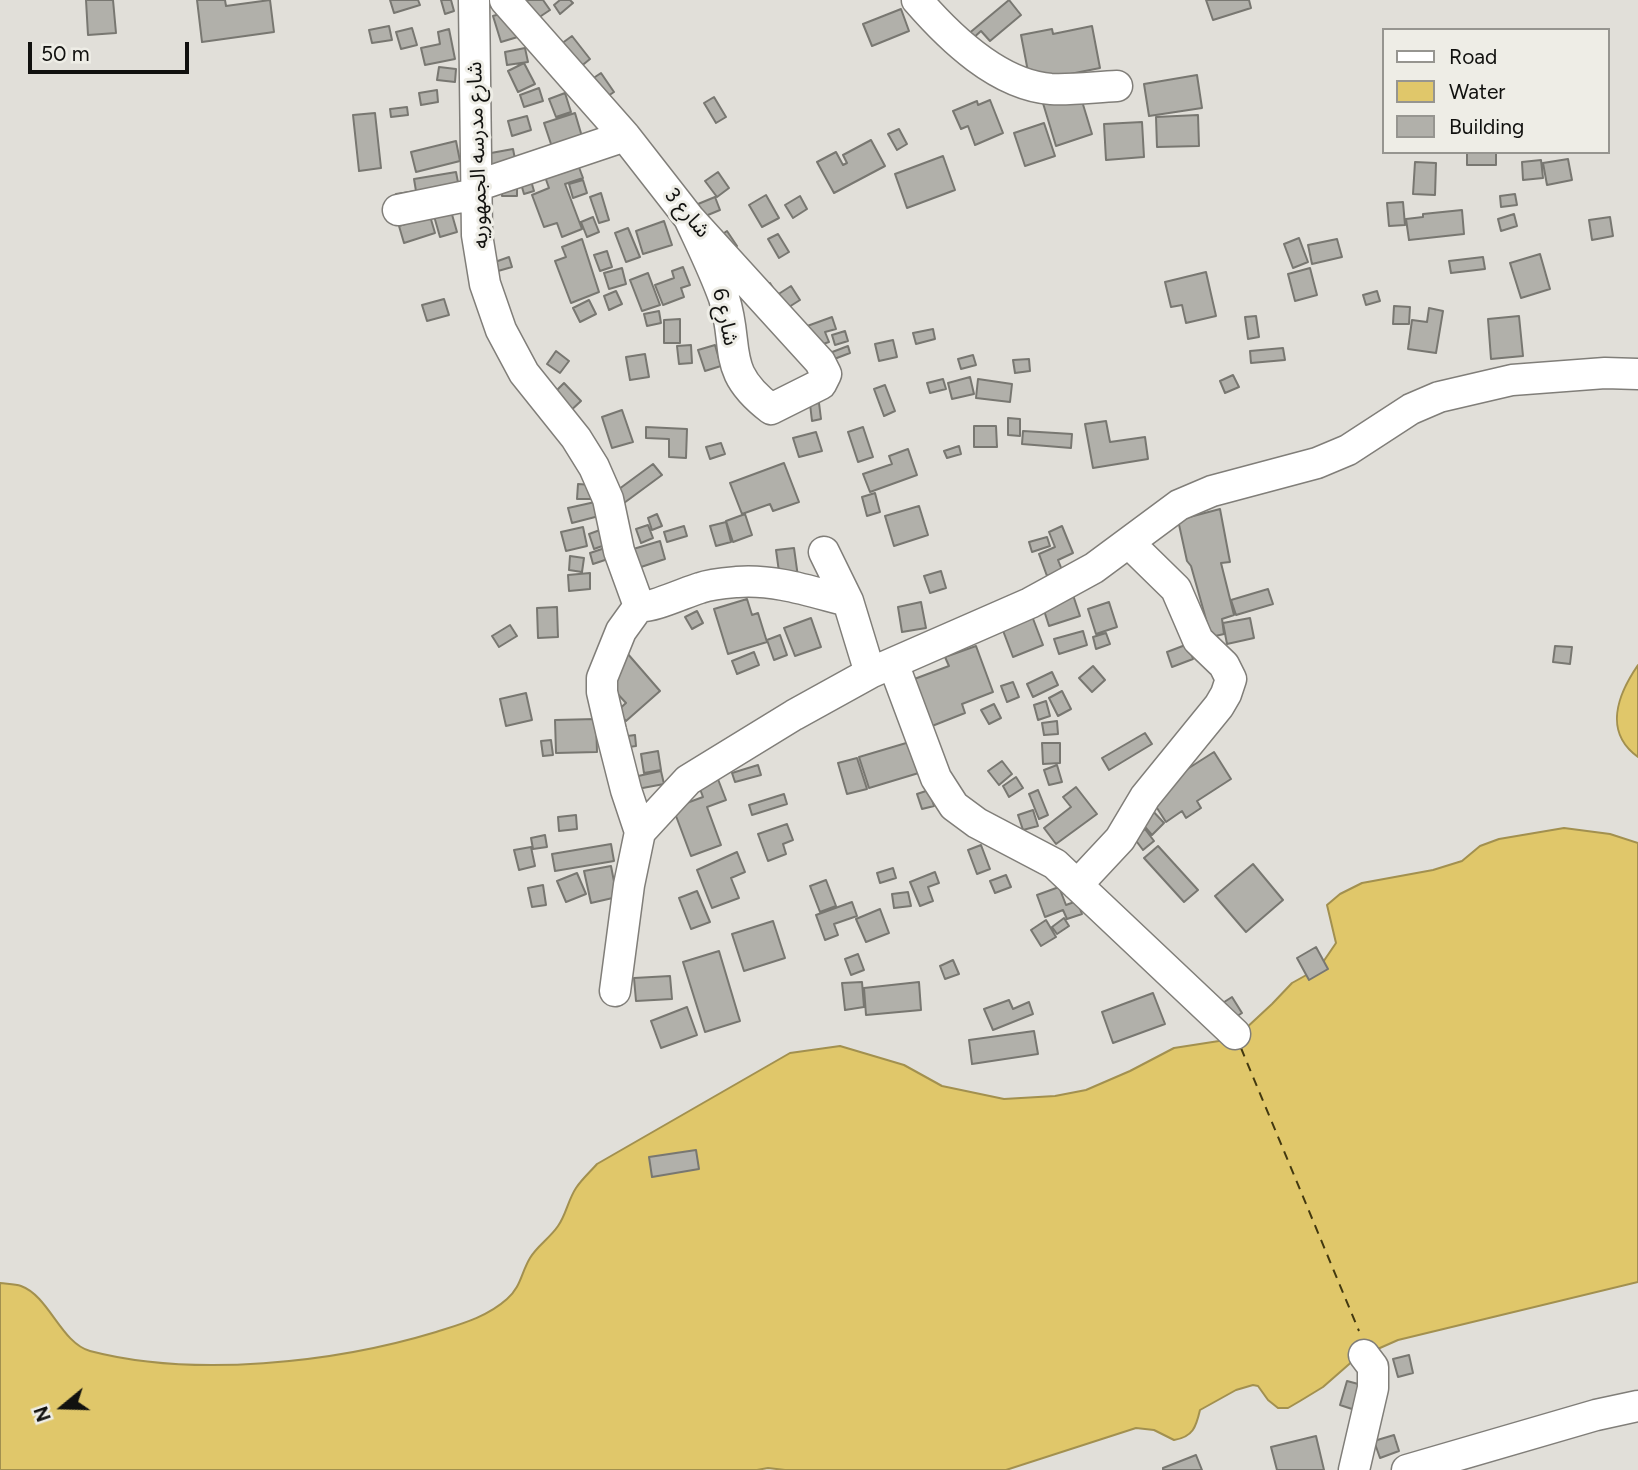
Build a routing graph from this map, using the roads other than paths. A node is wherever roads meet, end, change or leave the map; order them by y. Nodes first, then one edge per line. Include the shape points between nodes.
1 (474, 0) edge
2 (505, 0) edge
3 (917, 0) edge
4 (1117, 86) dead end
5 (625, 136) junction
6 (476, 190) junction
7 (398, 210) dead end
8 (689, 218) junction
9 (1638, 374) edge
10 (771, 409) joint
11 (1129, 543) junction
12 (824, 552) dead end
13 (848, 601) junction
14 (639, 606) junction
15 (882, 668) junction
16 (640, 832) junction
17 (1077, 884) junction
18 (615, 990) dead end
19 (1235, 1034) dead end
20 (1364, 1355) dead end
21 (1638, 1406) edge
22 (1354, 1470) edge
23 (1407, 1470) edge

1 - 6 street, شارع مدرسه الجمهوريه
2 - 5 street, شارع 3
3 - 4 street via 990,66 1026,84 1052,89
5 - 6 street
5 - 8 street, شارع 3
6 - 7 street
6 - 14 street, شارع مدرسه الجمهوريه via 485,284 501,330 524,373 594,467
8 - 10 street, شارع 6 via 725,301 735,363 755,397
8 - 10 street, شارع 3 via 824,368 821,384
9 - 11 street via 1512,380 1439,397 1317,463 1179,505
11 - 15 street via 1030,603
11 - 17 street via 1176,589 1198,640 1224,665 1231,679 1219,706 1145,796 1120,839
12 - 13 street
13 - 14 street via 780,583 739,582 704,586 646,608
13 - 15 street
14 - 16 street via 621,631 602,678 602,692
15 - 16 street via 688,780
15 - 17 street via 945,794 964,814 1055,864
16 - 18 street
17 - 19 street
20 - 22 street via 1373,1367 1373,1388
21 - 23 street

